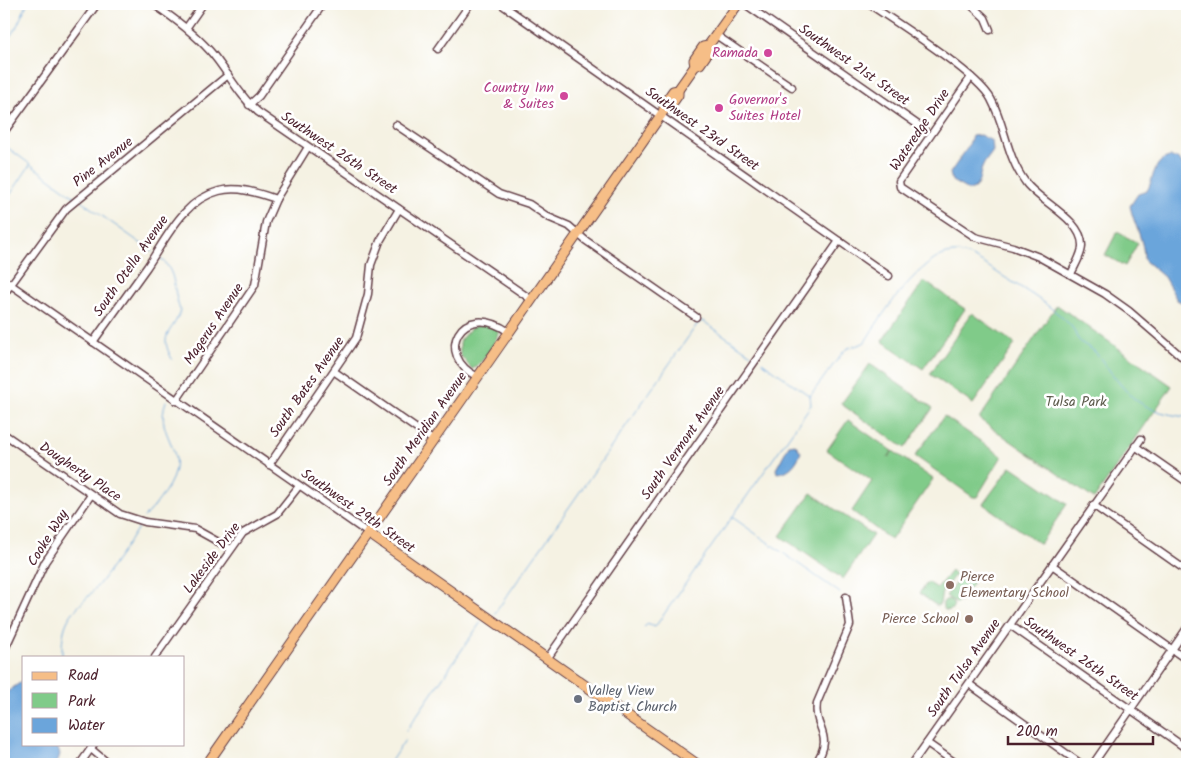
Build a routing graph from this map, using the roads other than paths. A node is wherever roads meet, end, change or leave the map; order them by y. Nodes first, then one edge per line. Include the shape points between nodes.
1 (97, 4) edge
2 (153, 4) edge
3 (203, 4) edge
4 (323, 4) edge
5 (470, 4) edge
6 (500, 4) edge
7 (738, 4) edge
8 (745, 4) edge
9 (869, 4) edge
10 (970, 4) edge
11 (186, 27) junction
12 (990, 30) dead end
13 (716, 35) junction
14 (438, 49) dead end
15 (228, 75) junction
16 (971, 77) junction
17 (792, 87) dead end
18 (249, 105) junction
19 (662, 112) junction
20 (396, 124) dead end
21 (924, 129) dead end
22 (4, 132) edge
23 (308, 147) junction
24 (276, 199) junction
25 (399, 209) junction
26 (578, 234) junction
27 (839, 241) junction
28 (1071, 274) junction
29 (889, 276) dead end
30 (4, 280) edge
31 (11, 285) junction
32 (4, 294) edge
33 (532, 300) junction
34 (696, 317) dead end
35 (509, 332) junction
36 (94, 342) junction
37 (1187, 358) edge
38 (335, 372) junction
39 (478, 377) junction
40 (176, 401) junction
41 (5, 437) edge
42 (1141, 439) dead end
43 (434, 441) junction
44 (1135, 446) junction
45 (269, 466) junction
46 (1187, 482) edge
47 (299, 486) junction
48 (91, 495) junction
49 (1092, 505) junction
50 (368, 533) junction
51 (231, 549) junction
52 (1052, 564) junction
53 (1187, 571) edge
54 (848, 600) dead end
55 (1010, 624) junction
56 (1187, 628) edge
57 (1172, 649) junction
58 (4, 651) edge
59 (156, 656) edge
60 (547, 659) junction
61 (1187, 660) edge
62 (969, 684) junction
63 (1130, 709) junction
64 (927, 742) junction
65 (92, 747) edge
66 (1187, 749) edge
67 (80, 764) edge
68 (109, 764) edge
69 (207, 764) edge
70 (697, 764) edge
71 (815, 764) edge
72 (912, 764) edge
73 (957, 764) edge
74 (1082, 764) edge
75 (1093, 764) edge

1 - 22 street
2 - 11 street, Southwest 26th Street
3 - 11 street
4 - 18 street
5 - 14 street
6 - 19 street, Southwest 23rd Street
7 - 13 main road, South Meridian Avenue
8 - 21 street, Southwest 21st Street
9 - 16 street
10 - 12 street via 985,18
11 - 15 street, Southwest 26th Street
13 - 17 street
13 - 19 main road, South Meridian Avenue via 694,60 695,66 678,90 673,91
15 - 18 street, Southwest 26th Street
15 - 31 street, Pine Avenue via 77,199 58,219
16 - 28 street via 991,98 1001,120 1010,158 1026,183 1034,194 1079,231 1081,252
16 - 28 street, Wateredge Drive via 899,181 900,187 975,237 1013,247
18 - 23 street, Southwest 26th Street
19 - 26 main road, South Meridian Avenue
19 - 27 street, Southwest 23rd Street
20 - 26 street via 499,194 529,204
23 - 24 street, Magerus Avenue
23 - 25 street, Southwest 26th Street
24 - 36 street, South Otella Avenue via 236,189 219,191 200,200 184,213
24 - 40 street, Magerus Avenue via 266,222 255,286
25 - 33 street, Southwest 26th Street
25 - 38 street, South Bates Avenue via 387,227 374,259 356,338
26 - 33 main road, South Meridian Avenue
26 - 34 street
27 - 29 street, Southwest 23rd Street
27 - 60 street, South Vermont Avenue
28 - 37 street, Wateredge Drive via 1129,311
30 - 31 street, Southwest 29th Street
31 - 32 street
31 - 36 street, Southwest 29th Street
33 - 35 main road, South Meridian Avenue
35 - 39 main road, South Meridian Avenue
35 - 39 street via 484,320 475,320 458,334 454,349 459,360
36 - 40 street, Southwest 29th Street
38 - 43 street
38 - 45 street, South Bates Avenue
39 - 43 main road, South Meridian Avenue
40 - 45 street, Southwest 29th Street
41 - 48 street, Dougherty Place
42 - 44 street, South Tulsa Avenue
43 - 50 main road, South Meridian Avenue
44 - 46 street
44 - 49 street, South Tulsa Avenue
45 - 47 street, Southwest 29th Street
47 - 50 street, Southwest 29th Street
47 - 51 street, Lakeside Drive via 277,514 251,526
48 - 51 street, Dougherty Place via 131,519 194,529
48 - 58 street, Cooke Way via 45,562
49 - 52 street, South Tulsa Avenue
49 - 53 street
50 - 60 main road, Southwest 29th Street
50 - 69 main road, South Meridian Avenue
51 - 59 street, Lakeside Drive
52 - 55 street, South Tulsa Avenue
52 - 57 street
54 - 71 street via 848,632 817,703 825,740 823,752
55 - 62 street, South Tulsa Avenue
55 - 63 street, Southwest 26th Street
56 - 57 street
57 - 61 street
57 - 63 street
60 - 70 main road, Southwest 29th Street
62 - 64 street, South Tulsa Avenue
62 - 74 street
63 - 66 street, Southwest 26th Street
63 - 75 street
64 - 72 street, South Tulsa Avenue
64 - 73 street
65 - 67 street
65 - 68 street

